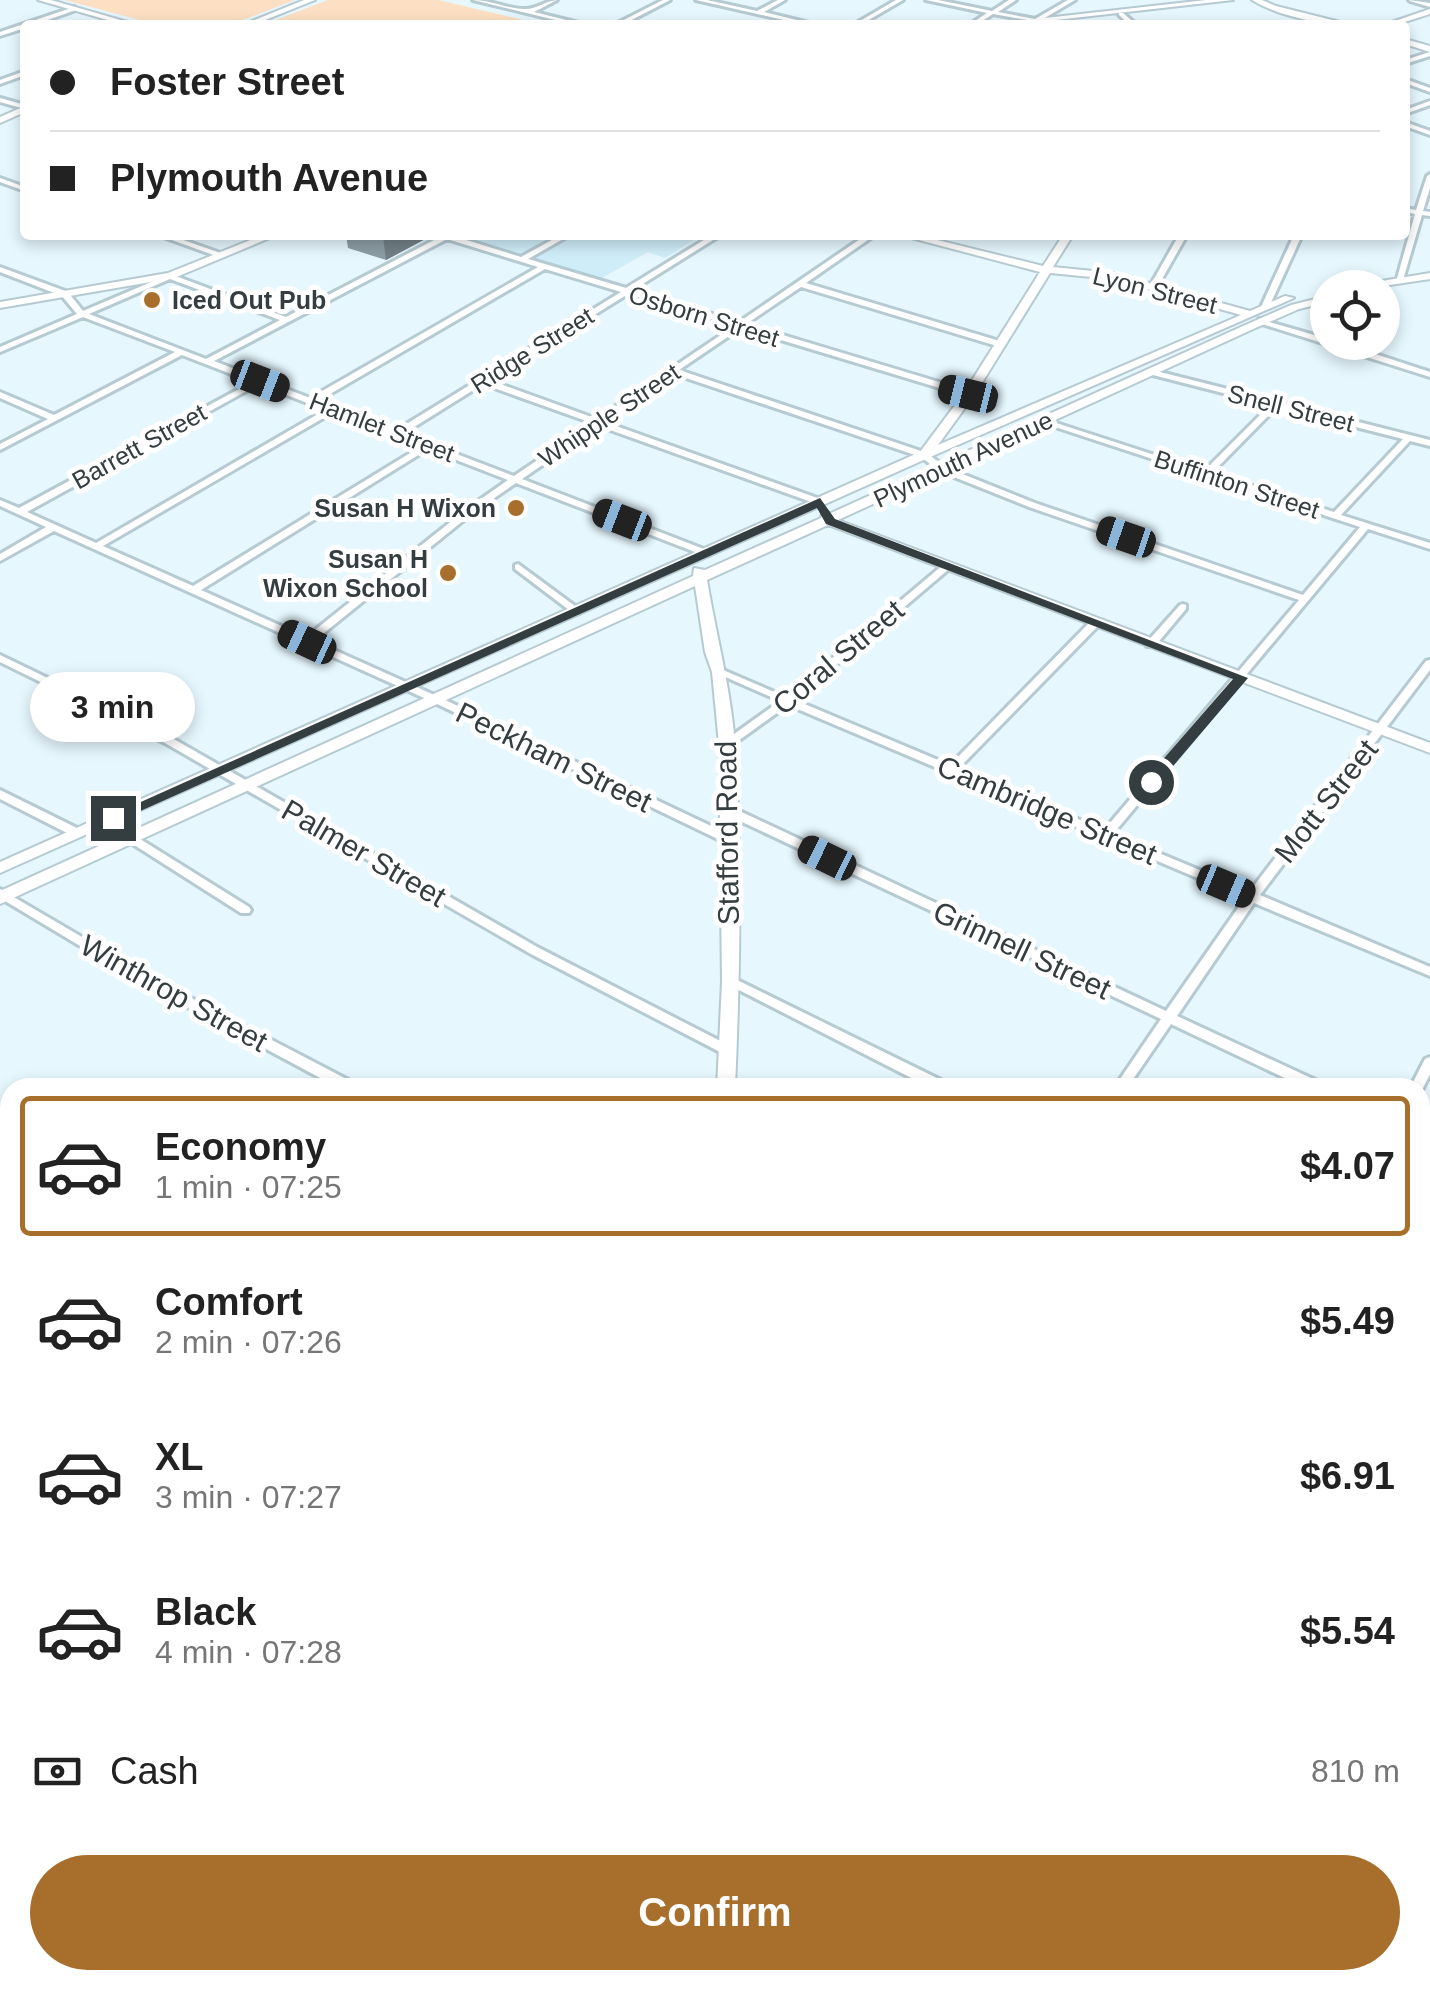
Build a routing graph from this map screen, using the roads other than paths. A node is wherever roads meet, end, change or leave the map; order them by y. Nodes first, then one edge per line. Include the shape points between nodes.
1 (42, 0) edge
2 (310, 0) edge
3 (476, 0) edge
4 (554, 0) edge
5 (667, 0) edge
6 (699, 0) edge
7 (782, 0) edge
8 (900, 0) edge
9 (929, 0) edge
10 (1013, 0) edge
11 (1072, 0) edge
12 (1229, 0) edge
13 (1256, 0) edge
14 (1412, 0) edge
15 (1430, 8) edge
16 (74, 9) junction
17 (528, 12) junction
18 (758, 12) junction
19 (993, 12) junction
20 (1122, 14) junction
21 (41, 20) edge
22 (115, 20) edge
23 (259, 20) edge
24 (562, 20) edge
25 (626, 20) edge
26 (792, 20) edge
27 (865, 20) edge
28 (980, 20) edge
29 (1031, 20) edge
30 (1038, 20) edge
31 (1048, 20) edge
32 (1129, 20) edge
33 (1326, 20) edge
34 (1400, 20) edge
35 (1430, 176) edge
36 (1410, 211) edge
37 (1418, 212) junction
38 (1430, 214) edge
39 (177, 240) edge
40 (260, 240) edge
41 (438, 240) edge
42 (458, 240) edge
43 (557, 240) edge
44 (710, 240) edge
45 (864, 240) edge
46 (927, 240) edge
47 (1065, 240) edge
48 (1181, 240) edge
49 (1296, 240) edge
50 (222, 255) junction
51 (520, 260) junction
52 (543, 267) junction
53 (0, 268) edge
54 (1046, 268) junction
55 (170, 276) junction
56 (1400, 276) edge
57 (1430, 276) edge
58 (1400, 280) edge
59 (800, 284) junction
60 (1154, 286) junction
61 (1430, 286) edge
62 (1400, 290) edge
63 (626, 292) junction
64 (65, 294) junction
65 (1310, 294) edge
66 (1310, 305) edge
67 (0, 306) edge
68 (1264, 306) junction
69 (80, 313) junction
70 (1248, 313) junction
71 (287, 320) junction
72 (1262, 321) junction
73 (738, 327) junction
74 (1310, 336) edge
75 (1000, 344) junction
76 (0, 350) edge
77 (182, 352) junction
78 (1384, 360) edge
79 (208, 361) junction
80 (673, 372) junction
81 (1152, 372) junction
82 (1430, 375) edge
83 (260, 381) junction
84 (484, 381) junction
85 (968, 394) junction
86 (0, 395) edge
87 (312, 400) junction
88 (1275, 404) junction
89 (332, 409) junction
90 (53, 418) junction
91 (600, 422) junction
92 (1044, 422) junction
93 (398, 434) junction
94 (1408, 438) junction
95 (1430, 443) edge
96 (428, 445) junction
97 (0, 446) edge
98 (924, 456) junction
99 (942, 469) junction
100 (1206, 474) junction
101 (517, 478) junction
102 (820, 502) junction
103 (0, 503) edge
104 (19, 512) junction
105 (1335, 516) junction
106 (830, 521) junction
107 (1366, 526) junction
108 (53, 527) junction
109 (97, 546) junction
110 (1430, 546) edge
111 (706, 553) junction
112 (0, 558) edge
113 (518, 567) dead end
114 (946, 567) junction
115 (701, 580) junction
116 (194, 590) junction
117 (1306, 599) junction
118 (1183, 607) dead end
119 (576, 611) junction
120 (1095, 623) junction
121 (307, 642) junction
122 (1151, 644) junction
123 (0, 659) edge
124 (1430, 663) edge
125 (720, 672) junction
126 (1241, 678) junction
127 (406, 686) junction
128 (790, 699) junction
129 (437, 700) junction
130 (1381, 730) junction
131 (727, 744) junction
132 (1430, 748) edge
133 (221, 769) junction
134 (952, 769) junction
135 (247, 786) junction
136 (0, 794) edge
137 (726, 810) junction
138 (77, 834) junction
139 (1106, 835) junction
140 (132, 838) junction
141 (726, 838) junction
142 (0, 868) edge
143 (1, 896) edge
144 (1252, 897) junction
145 (246, 910) dead end
146 (1430, 972) edge
147 (731, 981) junction
148 (1170, 1018) junction
149 (727, 1050) junction
150 (332, 1078) edge
151 (726, 1078) edge
152 (924, 1078) edge
153 (1127, 1078) edge
154 (1298, 1078) edge

1 - 16 main road
2 - 23 main road
3 - 17 street
4 - 17 street
5 - 25 street
6 - 18 street
7 - 18 street
8 - 27 street
9 - 19 street
10 - 19 street
11 - 30 street
12 - 20 main road
13 - 33 main road
14 - 15 street
15 - 34 main road
16 - 21 street
16 - 22 main road
17 - 24 street
18 - 26 street
19 - 28 street
19 - 29 street
20 - 31 main road
20 - 32 street
35 - 37 street
36 - 37 street
37 - 38 street
37 - 56 street
39 - 50 street
40 - 50 main road
41 - 71 street
42 - 51 street, Osborn Street
43 - 51 street
44 - 63 street, Ridge Street
45 - 59 street, Whipple Street
46 - 54 main road, Lyon Street
47 - 54 main road
48 - 60 street
49 - 68 street
50 - 55 main road
51 - 52 street, Osborn Street
52 - 63 street, Osborn Street
52 - 87 street
53 - 64 street
54 - 60 main road, Lyon Street
54 - 75 main road
55 - 64 main road
55 - 69 street
55 - 71 street
57 - 58 main road
59 - 73 street, Whipple Street
59 - 75 street
60 - 70 main road, Lyon Street
61 - 62 main road
63 - 73 street, Osborn Street
63 - 84 street, Ridge Street
64 - 67 main road
64 - 69 street
65 - 68 main road, Plymouth Avenue
66 - 72 main road, Plymouth Avenue
68 - 70 main road, Plymouth Avenue
69 - 76 street
69 - 77 street, Hamlet Street
70 - 72 main road, Lyon Street
70 - 98 main road, Plymouth Avenue
71 - 79 street
72 - 74 street
72 - 81 main road, Plymouth Avenue
73 - 80 street, Whipple Street
73 - 85 street, Osborn Street
75 - 85 main road
77 - 79 street, Hamlet Street
77 - 90 street
78 - 82 street
79 - 83 street, Hamlet Street
80 - 91 street, Whipple Street
80 - 98 street
81 - 88 street, Snell Street
81 - 92 main road, Plymouth Avenue
83 - 87 street, Hamlet Street
83 - 104 street, Barrett Street
84 - 91 street
84 - 93 street, Ridge Street
85 - 98 main road
86 - 90 street
87 - 89 street, Hamlet Street
88 - 94 street, Snell Street
88 - 100 street
89 - 93 street, Hamlet Street
89 - 109 street
90 - 97 street
91 - 101 street, Whipple Street
91 - 102 street
92 - 99 main road, Plymouth Avenue
92 - 100 street, Buffinton Street
93 - 96 street, Hamlet Street
94 - 95 street, Snell Street
94 - 105 street
96 - 101 street, Hamlet Street
96 - 116 street
98 - 99 street
98 - 102 main road, Plymouth Avenue
99 - 106 main road, Plymouth Avenue
99 - 117 street
100 - 105 street, Buffinton Street
101 - 111 street, Hamlet Street
101 - 121 street, Whipple Street
102 - 106 main road
102 - 111 main road, Plymouth Avenue
102 - 115 main road via 776,534 704,567
103 - 104 street, Peckham Street
104 - 108 street, Peckham Street
105 - 107 street, Buffinton Street
106 - 114 main road
106 - 115 main road, Plymouth Avenue
107 - 110 street, Buffinton Street
107 - 117 street
108 - 109 street, Peckham Street
108 - 112 street
109 - 116 street, Peckham Street
111 - 119 main road, Plymouth Avenue
113 - 119 street
114 - 120 main road
114 - 128 street, Coral Street
115 - 125 main road, Stafford Road
115 - 129 main road, Plymouth Avenue
116 - 121 street, Peckham Street
117 - 126 street
118 - 122 street
119 - 127 main road, Plymouth Avenue
120 - 122 main road
120 - 134 street
121 - 127 street, Peckham Street
122 - 126 main road
123 - 133 street, Palmer Street
124 - 130 street, Mott Street
125 - 128 street, Cambridge Street
125 - 131 main road, Stafford Road
126 - 130 main road
126 - 139 street
127 - 129 street, Peckham Street
127 - 133 main road, Plymouth Avenue
128 - 131 street, Coral Street
128 - 134 street, Cambridge Street
129 - 135 main road, Plymouth Avenue
129 - 141 street, Peckham Street
130 - 132 main road
130 - 144 street, Mott Street
131 - 137 main road, Stafford Road
133 - 135 street, Palmer Street
133 - 138 main road, Plymouth Avenue
134 - 139 street, Cambridge Street
135 - 140 main road, Plymouth Avenue
135 - 149 street, Palmer Street
136 - 138 street
137 - 141 main road, Stafford Road
137 - 148 street, Grinnell Street
138 - 142 main road, Plymouth Avenue
139 - 144 street, Cambridge Street
140 - 143 main road, Plymouth Avenue
140 - 145 street
141 - 147 main road, Stafford Road
143 - 150 street, Winthrop Street
144 - 146 street, Cambridge Street
144 - 148 street, Mott Street
147 - 149 main road, Stafford Road
147 - 152 street
148 - 153 street, Mott Street
148 - 154 street, Grinnell Street
149 - 151 main road, Stafford Road

